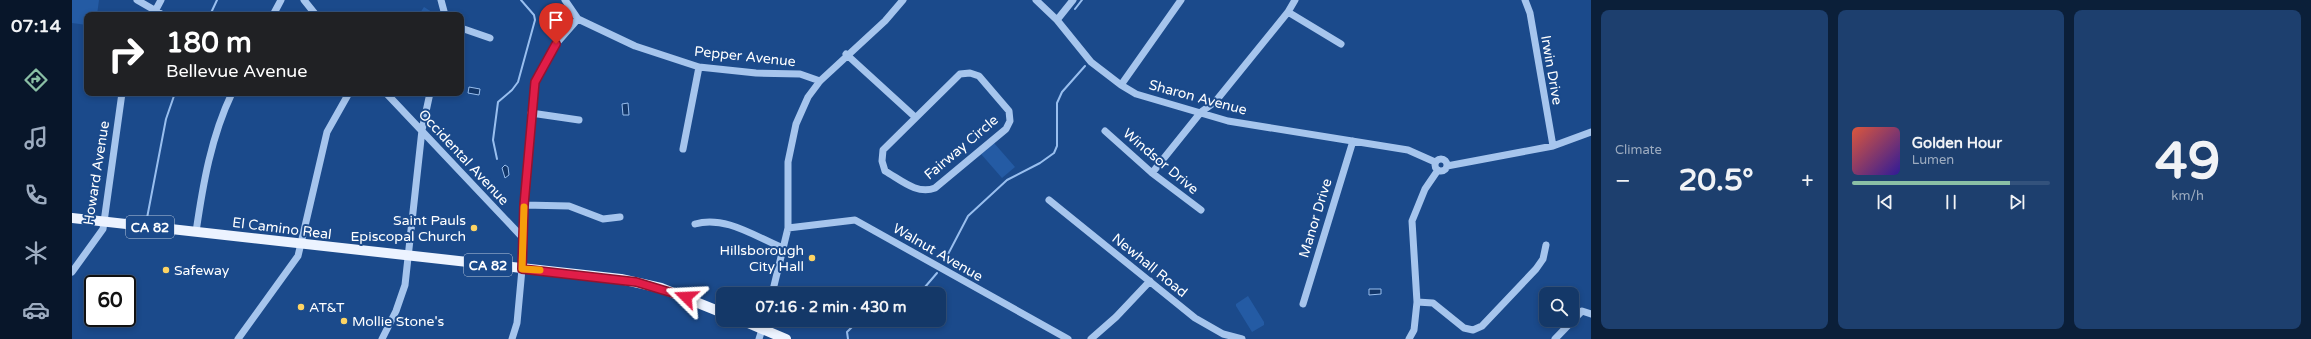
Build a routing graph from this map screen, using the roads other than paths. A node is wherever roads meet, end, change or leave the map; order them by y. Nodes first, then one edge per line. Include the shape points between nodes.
1 (137, 0) edge
2 (161, 0) edge
3 (281, 0) edge
4 (304, 0) edge
5 (441, 0) edge
6 (565, 0) edge
7 (903, 0) edge
8 (1036, 0) edge
9 (1073, 0) edge
10 (1181, 0) edge
11 (1295, 0) edge
12 (1525, 0) edge
13 (153, 12) edge
14 (155, 12) edge
15 (275, 12) edge
16 (314, 12) edge
17 (444, 12) edge
18 (1288, 12) junction
19 (578, 19) junction
20 (1056, 20) junction
21 (464, 29) edge
22 (490, 38) dead end
23 (1341, 44) dead end
24 (846, 54) junction
25 (699, 67) junction
26 (820, 81) junction
27 (1121, 85) junction
28 (122, 96) edge
29 (231, 96) edge
30 (346, 96) edge
31 (389, 96) edge
32 (429, 96) edge
33 (1201, 112) junction
34 (531, 113) junction
35 (915, 117) junction
36 (579, 120) dead end
37 (422, 130) junction
38 (1105, 131) dead end
39 (1591, 132) edge
40 (1353, 141) junction
41 (1553, 146) junction
42 (683, 149) dead end
43 (1436, 162) junction
44 (1447, 166) junction
45 (1438, 170) junction
46 (1152, 173) junction
47 (1049, 200) dead end
48 (524, 205) junction
49 (1200, 210) dead end
50 (620, 217) dead end
51 (72, 218) edge
52 (103, 222) junction
53 (695, 224) dead end
54 (788, 228) junction
55 (196, 232) junction
56 (523, 238) junction
57 (302, 244) junction
58 (1546, 245) dead end
59 (783, 248) junction
60 (410, 256) junction
61 (522, 269) junction
62 (72, 272) edge
63 (1150, 281) junction
64 (774, 287) edge
65 (1417, 302) junction
66 (1302, 304) dead end
67 (716, 310) edge
68 (1591, 314) edge
69 (762, 329) edge
70 (238, 339) edge
71 (382, 339) edge
72 (512, 339) edge
73 (786, 339) edge
74 (1068, 339) edge
75 (1091, 339) edge
76 (1242, 339) edge
77 (1409, 339) edge
78 (1555, 339) edge

1 - 13 street
2 - 14 street
3 - 15 street
4 - 16 street
5 - 17 street
6 - 19 street, Pepper Avenue
7 - 24 street via 885,21
8 - 20 street, Sharon Avenue
9 - 20 street
10 - 27 street
11 - 18 street
12 - 41 street, Irwin Drive via 1530,13
18 - 23 street
18 - 33 street via 1214,102
19 - 25 street, Pepper Avenue via 634,46
19 - 34 street via 556,44 535,82
20 - 27 street, Sharon Avenue via 1091,62
21 - 22 street
24 - 26 street
24 - 35 street
25 - 26 street, Pepper Avenue via 756,73 800,74
25 - 42 street
26 - 54 street via 805,104 790,145
27 - 33 street, Sharon Avenue via 1136,94
28 - 52 street, Howard Avenue
29 - 55 street via 222,115 205,174
30 - 57 street via 327,132
31 - 37 street, Occidental Avenue
32 - 37 street
33 - 40 street, Sharon Avenue via 1228,121
33 - 46 street
34 - 36 street
34 - 48 street
35 - 35 street, Fairway Circle via 883,150 882,161 885,171 918,190 927,191 935,188 1006,129 1010,121 1010,111 979,76 970,73 960,74
37 - 56 street, Occidental Avenue
37 - 60 street
38 - 46 street, Windsor Drive
39 - 41 street
40 - 43 street, Sharon Avenue via 1408,150
40 - 66 street, Manor Drive
41 - 44 street
43 - 44 street via 1444,159
43 - 45 street
44 - 45 street via 1444,170
45 - 65 street via 1425,189 1412,221
46 - 49 street, Windsor Drive
47 - 63 street, Newhall Road
48 - 50 street via 568,206 603,219
48 - 56 street
51 - 52 main road, El Camino Real / CA 82
52 - 55 main road, El Camino Real / CA 82
52 - 62 street, Howard Avenue via 103,229
53 - 59 street via 721,221
54 - 59 street
54 - 74 street, Walnut Avenue via 856,220
55 - 57 main road, El Camino Real / CA 82
56 - 61 street
57 - 60 main road, El Camino Real / CA 82
57 - 70 street via 289,270
58 - 65 street via 1543,259 1536,269 1482,326 1472,330 1464,328 1433,303
59 - 64 street
60 - 61 main road, El Camino Real / CA 82
60 - 71 street via 400,302
61 - 67 main road, El Camino Real / CA 82 via 648,284
61 - 72 street via 517,323
63 - 75 street
63 - 76 street, Newhall Road via 1195,318 1223,334
65 - 77 street via 1414,330
68 - 78 street via 1582,311
69 - 73 main road

